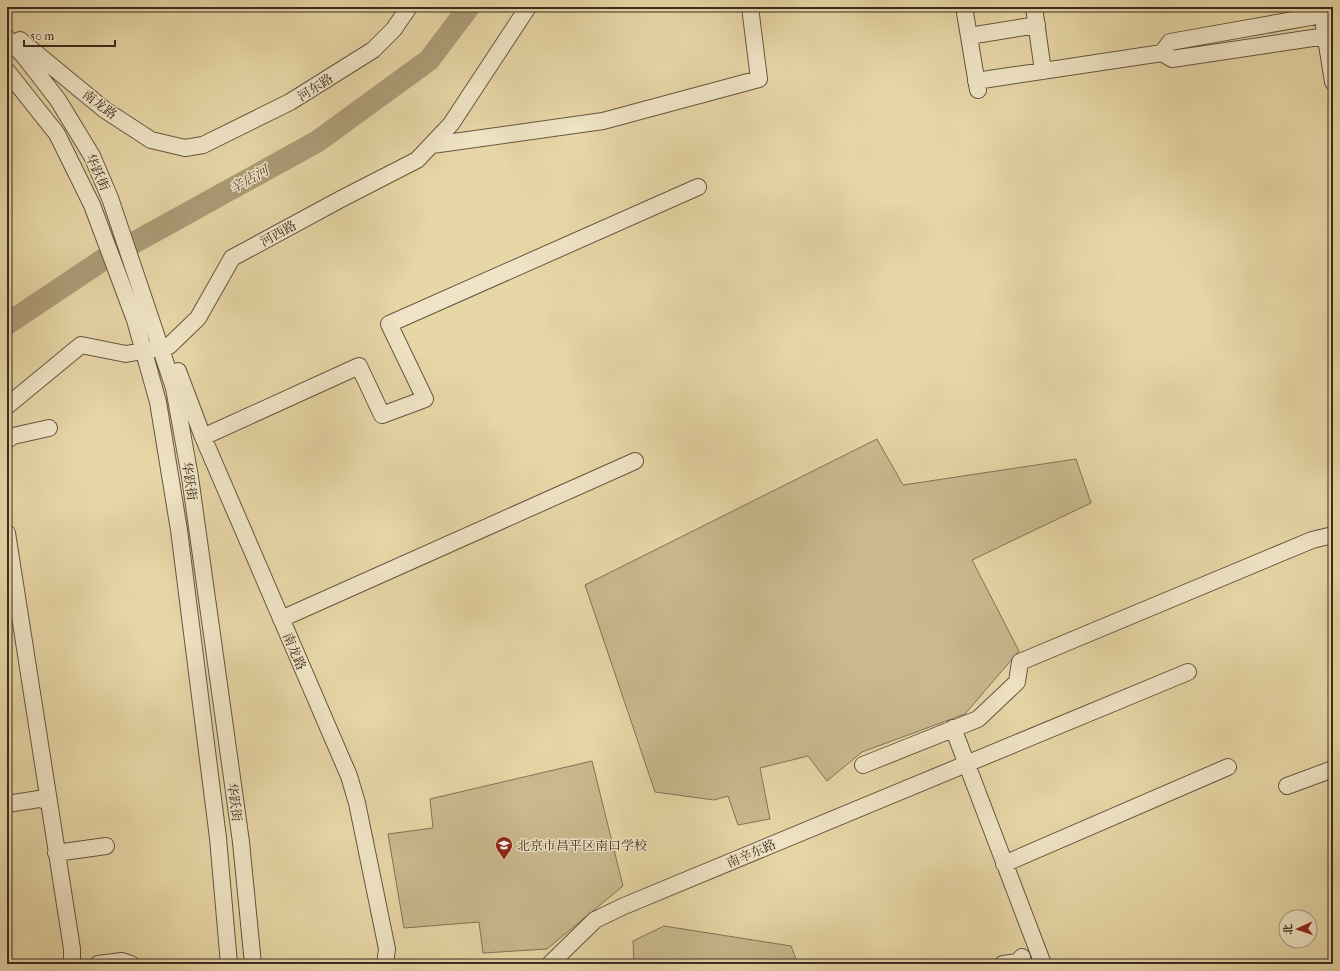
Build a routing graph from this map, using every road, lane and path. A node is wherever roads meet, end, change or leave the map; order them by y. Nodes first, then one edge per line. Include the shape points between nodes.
1 (410, 7) edge
2 (528, 7) edge
3 (750, 7) edge
4 (964, 7) edge
5 (1034, 7) edge
6 (1322, 11) edge
7 (1037, 25) junction
8 (969, 36) junction
9 (1326, 36) junction
10 (8, 39) edge
11 (1162, 53) junction
12 (7, 70) edge
13 (1043, 71) junction
14 (1333, 82) edge
15 (432, 144) junction
16 (204, 146) joint
17 (698, 187) dead end
18 (165, 347) junction
19 (144, 351) junction
20 (7, 406) edge
21 (33, 419) dead end
22 (49, 428) dead end
23 (203, 437) junction
24 (10, 438) edge
25 (635, 461) dead end
26 (7, 533) edge
27 (1333, 535) edge
28 (281, 619) junction
29 (1188, 672) dead end
30 (954, 728) junction
31 (966, 763) junction
32 (863, 765) dead end
33 (1228, 767) dead end
34 (1333, 769) edge
35 (1287, 786) dead end
36 (48, 801) junction
37 (7, 804) edge
38 (106, 846) dead end
39 (56, 854) junction
40 (1004, 864) junction
41 (72, 964) edge
42 (98, 964) edge
43 (131, 964) edge
44 (229, 964) edge
45 (253, 964) edge
46 (384, 964) edge
47 (550, 964) edge
48 (1043, 964) edge

1 - 16 street, 河东路 via 394,29 372,50 290,102
2 - 15 street, 河西路 via 451,124
3 - 15 street via 759,79 603,121
4 - 8 street
5 - 7 street
6 - 9 street
6 - 11 street via 1170,42
7 - 8 street
7 - 13 street
8 - 13 street via 977,86
9 - 11 street via 1172,59
9 - 14 street
10 - 16 street, 南龙路 via 17,38 105,110 151,140 185,148
10 - 18 street, 华跃街 via 58,100 92,156
11 - 13 street
12 - 19 street, 华跃街 via 57,134 92,205
15 - 18 street, 河西路 via 417,160 232,258 198,318
17 - 23 street via 389,324 425,399 382,415 359,366
18 - 19 street
18 - 23 street, 南龙路
18 - 45 street, 华跃街 via 190,477 241,842
19 - 20 street via 126,354 81,345
19 - 44 street, 华跃街 via 158,402 179,530 218,838
21 - 24 street
22 - 24 street
23 - 28 street, 南龙路
25 - 28 street
26 - 36 street
27 - 30 street via 1312,540 1020,662 1017,682 978,718
28 - 46 street, 南龙路 via 354,791 387,949
29 - 31 street, 南辛东路
30 - 31 street
30 - 32 street
31 - 40 street
31 - 47 street, 南辛东路 via 624,906 596,920
33 - 40 street
34 - 35 street
36 - 37 street via 39,799
36 - 39 street
38 - 39 street
39 - 41 street via 72,949
40 - 48 street
42 - 43 street via 122,961

